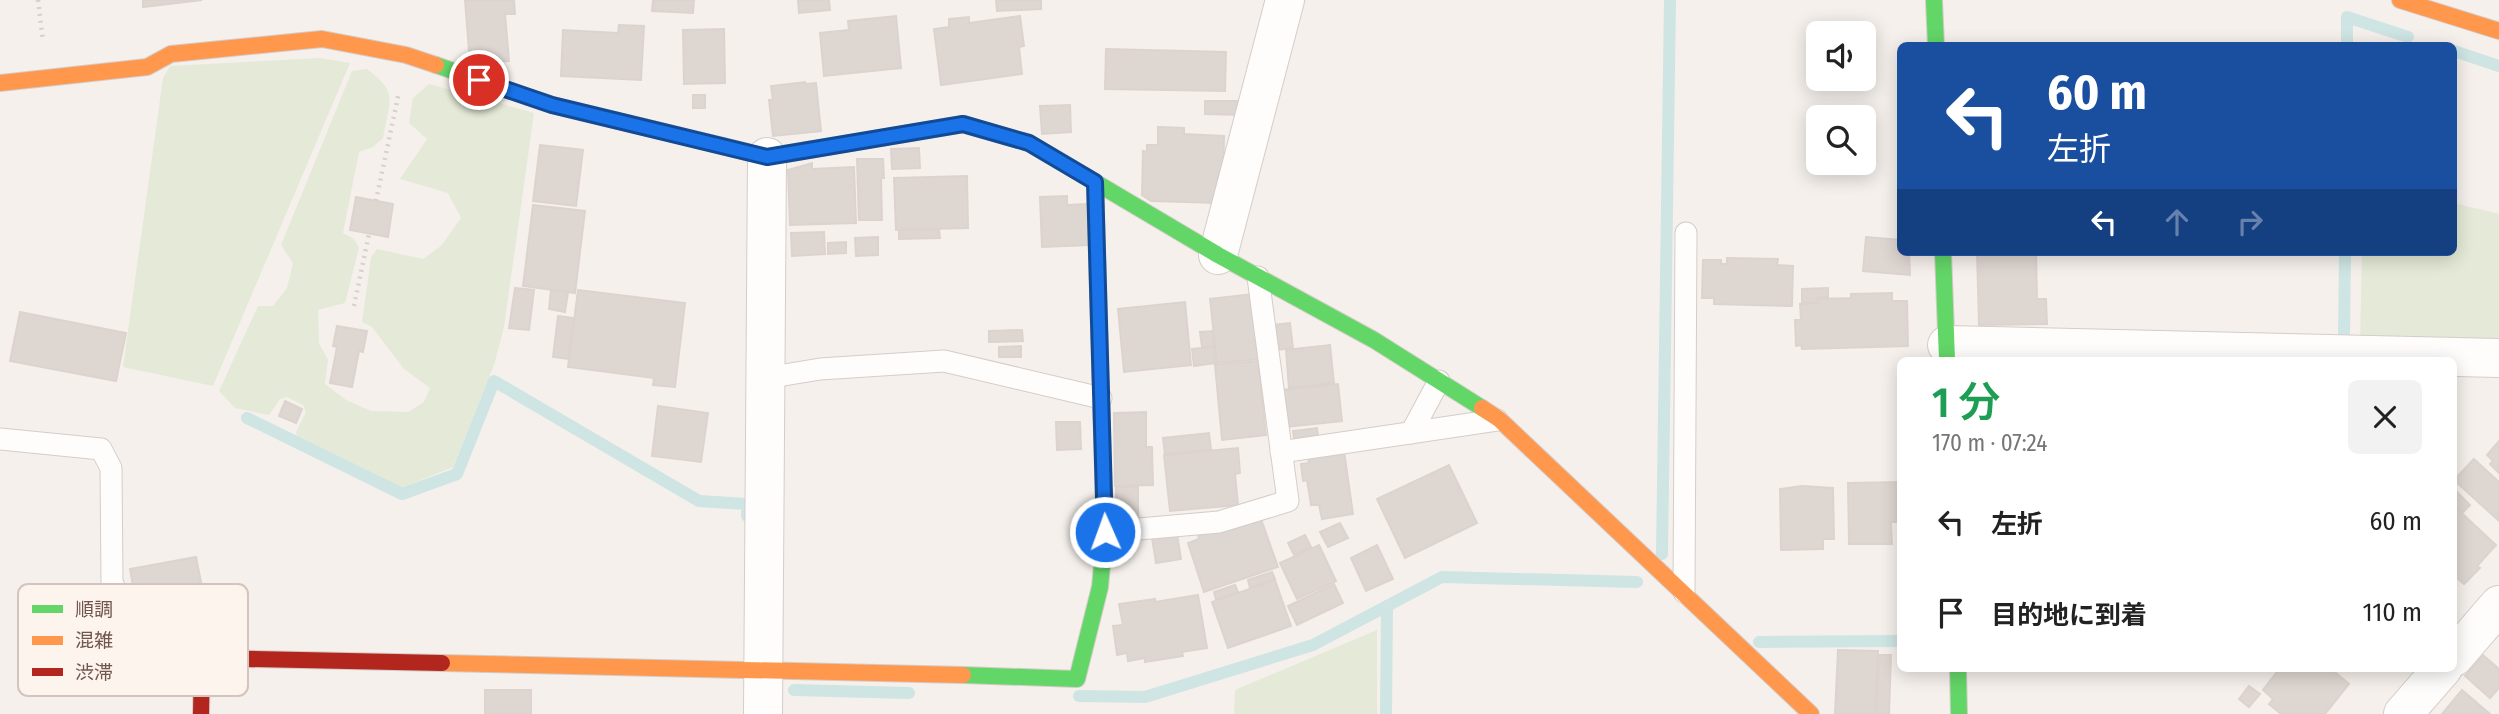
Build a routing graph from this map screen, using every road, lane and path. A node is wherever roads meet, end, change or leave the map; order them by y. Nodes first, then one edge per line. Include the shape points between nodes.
1 (1285, 0) edge
2 (1934, 0) edge
3 (2400, 0) edge
4 (2499, 31) edge
5 (1936, 42) edge
6 (406, 55) junction
7 (0, 83) edge
8 (767, 157) junction
9 (1095, 182) junction
10 (376, 201) dead end
11 (1686, 233) dead end
12 (369, 234) dead end
13 (1218, 255) junction
14 (1943, 256) edge
15 (1258, 277) junction
16 (354, 306) dead end
17 (1947, 353) edge
18 (2389, 357) edge
19 (2457, 358) edge
20 (2499, 358) edge
21 (766, 378) junction
22 (1439, 381) junction
23 (1101, 398) junction
24 (1499, 419) junction
25 (1411, 433) junction
26 (0, 439) edge
27 (1281, 452) junction
28 (1105, 532) junction
29 (113, 584) edge
30 (1684, 592) junction
31 (2499, 605) edge
32 (2457, 654) edge
33 (248, 659) edge
34 (763, 669) junction
35 (1958, 672) edge
36 (2440, 672) edge
37 (201, 696) edge
38 (201, 714) edge
39 (763, 714) edge
40 (1811, 714) edge
41 (1959, 714) edge
42 (2403, 714) edge

1 - 13 street
2 - 5 street
3 - 4 street
6 - 7 street via 322,40 171,54 147,67
6 - 8 street via 552,105
6 - 10 path
8 - 9 street via 963,124 1029,143
8 - 21 street
9 - 13 street
9 - 23 street
11 - 30 lane
12 - 16 path
13 - 15 street
14 - 17 street
15 - 22 street
15 - 27 lane
17 - 18 street
19 - 20 street
21 - 23 lane via 820,369 944,361
21 - 34 street
22 - 24 street
22 - 25 lane
23 - 28 street
24 - 25 lane
24 - 30 street
25 - 27 lane
26 - 29 lane via 101,449 111,468
27 - 28 lane via 1288,501 1219,522
28 - 34 street via 1100,587 1077,679
30 - 40 street
31 - 32 street
33 - 34 street
34 - 39 street
35 - 41 street
36 - 42 street
37 - 38 street

